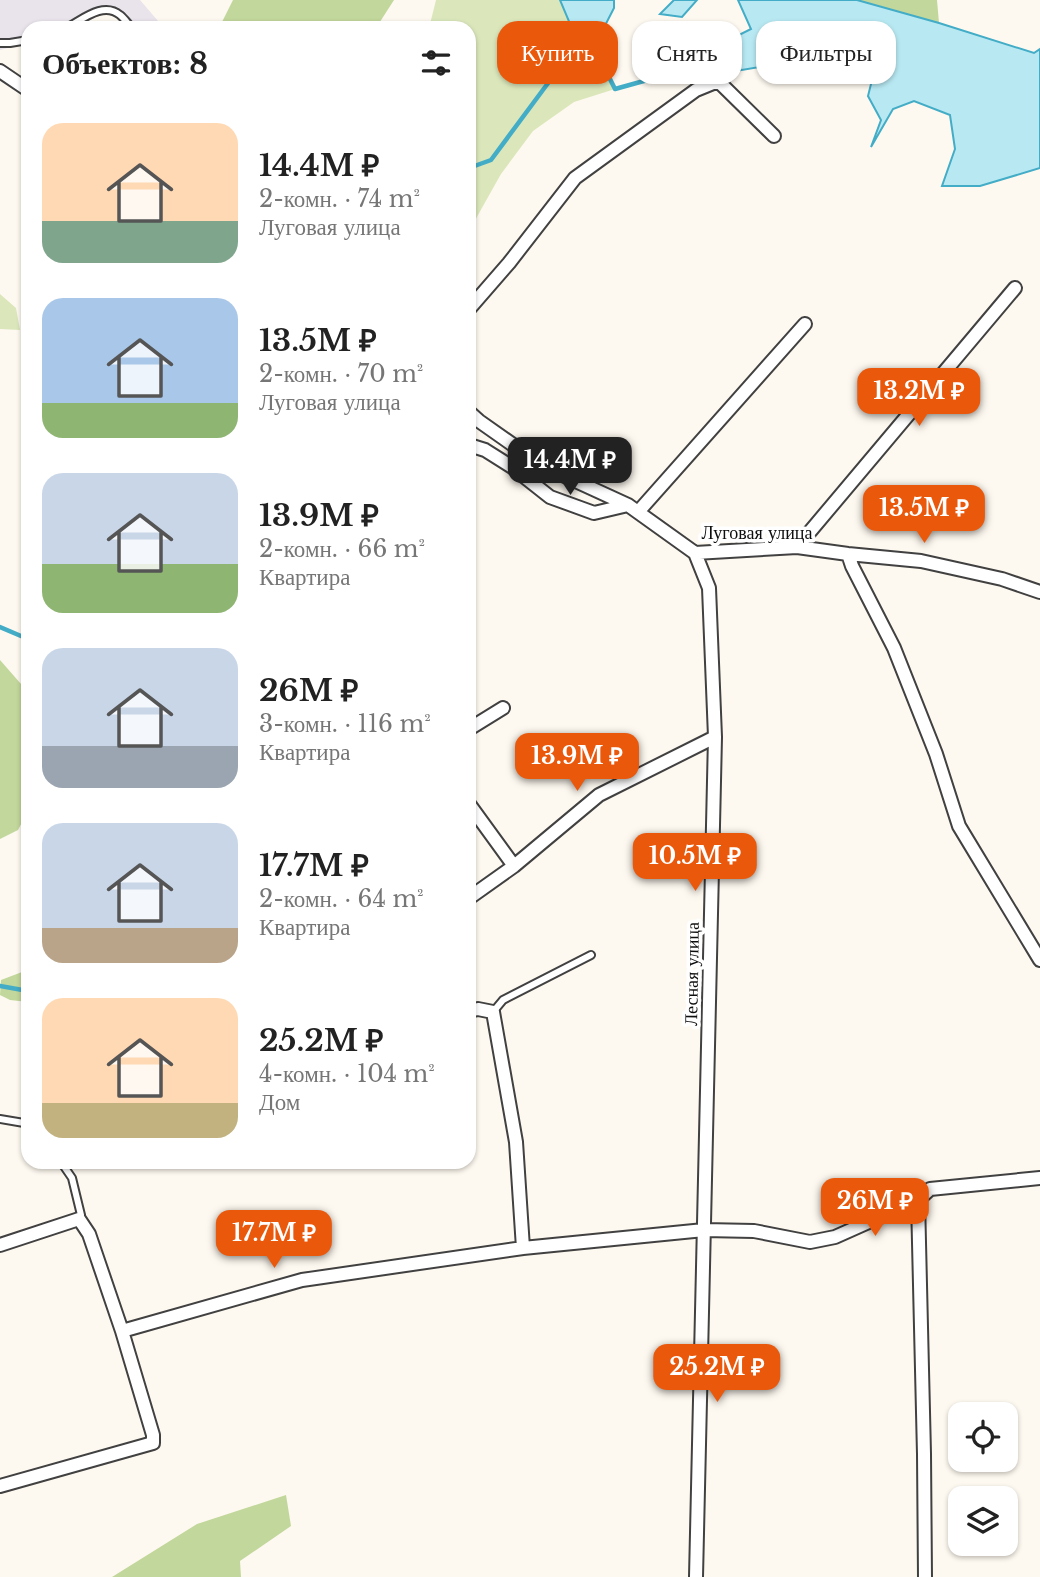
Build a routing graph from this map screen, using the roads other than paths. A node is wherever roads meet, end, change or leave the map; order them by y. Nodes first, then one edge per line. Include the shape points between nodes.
1 (79, 21) edge
2 (126, 21) edge
3 (21, 41) edge
4 (0, 43) edge
5 (0, 71) edge
6 (21, 85) edge
7 (774, 136) dead end
8 (1015, 288) dead end
9 (476, 301) edge
10 (805, 324) dead end
11 (476, 418) edge
12 (476, 447) edge
13 (633, 508) junction
14 (797, 547) junction
15 (695, 553) junction
16 (848, 554) junction
17 (1040, 592) edge
18 (503, 708) dead end
19 (476, 725) edge
20 (715, 737) junction
21 (476, 814) edge
22 (514, 866) junction
23 (476, 893) edge
24 (591, 955) dead end
25 (1040, 960) edge
26 (476, 1009) edge
27 (493, 1012) junction
28 (0, 1119) edge
29 (21, 1122) edge
30 (66, 1169) edge
31 (1040, 1178) edge
32 (918, 1200) junction
33 (79, 1219) junction
34 (704, 1230) junction
35 (0, 1245) edge
36 (523, 1248) junction
37 (122, 1331) junction
38 (0, 1486) edge
39 (696, 1577) edge
40 (925, 1577) edge

1 - 2 lane via 104,9
3 - 4 lane
5 - 6 street
7 - 9 street via 718,81 696,90 575,178
8 - 14 street
10 - 13 street
11 - 13 street, Луговая улица via 543,466
12 - 13 street via 503,461 550,497 594,513
13 - 15 street, Луговая улица
14 - 15 street, Луговая улица
14 - 16 street, Луговая улица
15 - 20 street, Лесная улица via 709,588
16 - 17 street, Луговая улица via 921,561
16 - 25 street via 894,648 959,826
18 - 19 street
20 - 22 street via 599,796
20 - 34 street, Лесная улица
21 - 22 street
22 - 23 street
24 - 27 lane via 503,1000
26 - 27 street
27 - 36 street via 516,1142
28 - 29 lane
30 - 33 lane via 72,1178
31 - 32 street via 930,1189
32 - 34 street via 835,1237 810,1242 754,1231
32 - 40 street
33 - 35 street
33 - 37 street via 89,1234
34 - 36 street
34 - 39 street, Лесная улица
36 - 37 street via 302,1280
37 - 38 street via 153,1443

